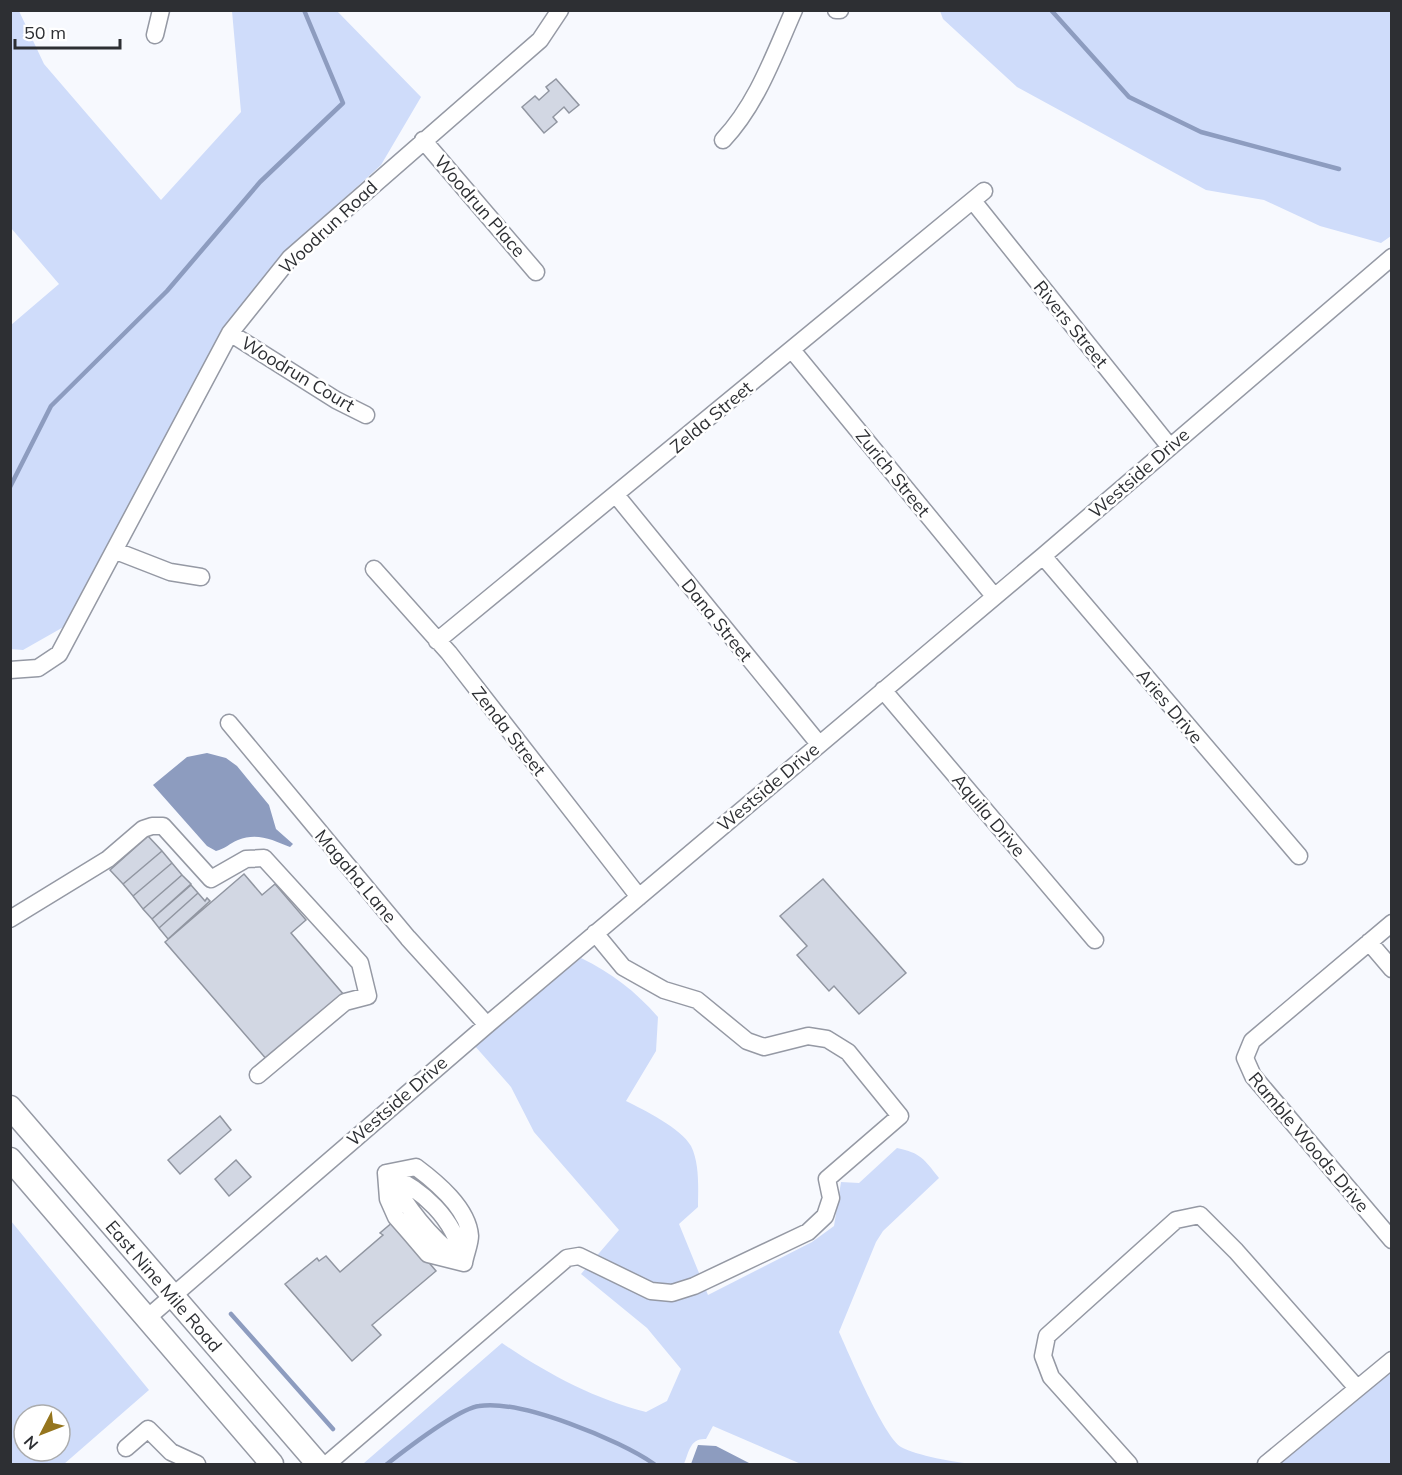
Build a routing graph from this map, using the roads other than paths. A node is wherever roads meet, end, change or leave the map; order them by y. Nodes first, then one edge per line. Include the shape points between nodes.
1 (161, 10) edge
2 (560, 10) edge
3 (794, 10) edge
4 (155, 35) dead end
5 (423, 140) junction
6 (723, 140) dead end
7 (978, 196) joint
8 (1392, 257) edge
9 (536, 272) dead end
10 (230, 333) junction
11 (792, 350) junction
12 (366, 415) dead end
13 (1170, 447) junction
14 (616, 495) junction
15 (116, 551) junction
16 (1043, 556) junction
17 (374, 569) dead end
18 (201, 577) dead end
19 (994, 596) junction
20 (436, 641) junction
21 (10, 670) edge
22 (883, 690) junction
23 (229, 723) dead end
24 (819, 744) junction
25 (1299, 856) dead end
26 (639, 897) junction
27 (10, 919) edge
28 (1392, 923) edge
29 (595, 933) junction
30 (1095, 940) dead end
31 (1369, 942) junction
32 (1392, 969) edge
33 (487, 1024) junction
34 (258, 1075) dead end
35 (13, 1110) edge
36 (10, 1159) edge
37 (386, 1173) junction
38 (1392, 1240) edge
39 (464, 1263) junction
40 (172, 1295) junction
41 (146, 1319) junction
42 (1392, 1360) edge
43 (1357, 1388) junction
44 (126, 1448) dead end
45 (197, 1464) edge
46 (272, 1464) edge
47 (318, 1464) edge
48 (327, 1464) edge
49 (1129, 1464) edge
50 (1266, 1464) edge

1 - 4 street
2 - 5 street, Woodrun Road via 540,40
3 - 6 street via 753,99
5 - 9 street, Woodrun Place
5 - 10 street, Woodrun Road via 290,258
7 - 11 street, Zelda Street
7 - 13 street, Rivers Street
8 - 13 street, Westside Drive
10 - 12 street, Woodrun Court
10 - 15 street, Woodrun Road
11 - 14 street, Zelda Street
11 - 19 street, Zurich Street
13 - 16 street, Westside Drive
14 - 20 street, Zelda Street
14 - 24 street, Dana Street
15 - 18 street via 170,572
15 - 21 street, Woodrun Road via 59,654 38,668
16 - 19 street, Westside Drive
16 - 25 street, Aries Drive
17 - 20 street, Zenda Street
19 - 22 street, Westside Drive
20 - 26 street, Zenda Street
22 - 24 street, Westside Drive
22 - 30 street, Aquila Drive
23 - 33 street, Magaha Lane via 408,938
24 - 26 street, Westside Drive
26 - 29 street, Westside Drive
27 - 34 street via 108,859 152,826 163,826 211,879 246,859 264,858 360,963 368,996 345,1002
28 - 31 street, Ramble Woods Drive
29 - 33 street, Westside Drive
29 - 48 street via 623,967 663,990 697,1000 747,1041 764,1047 808,1036 827,1039 848,1052 900,1116 827,1179 831,1198 825,1216 808,1233 672,1293 651,1292 579,1256 567,1258
31 - 32 street
31 - 38 street, Ramble Woods Drive via 1252,1041 1245,1058 1252,1076
33 - 40 street, Westside Drive
35 - 40 main road, East Nine Mile Road
36 - 41 main road, East Nine Mile Road
37 - 39 street via 438,1221
37 - 39 street via 388,1199 396,1217 428,1254
37 - 39 street via 416,1167 435,1181 463,1214 470,1236
40 - 41 street, Westside Drive
40 - 47 main road, East Nine Mile Road
41 - 46 main road, East Nine Mile Road
42 - 43 street
43 - 49 street via 1200,1215 1176,1220 1047,1336 1043,1356 1051,1377
43 - 50 street
44 - 45 street via 148,1429 171,1452

